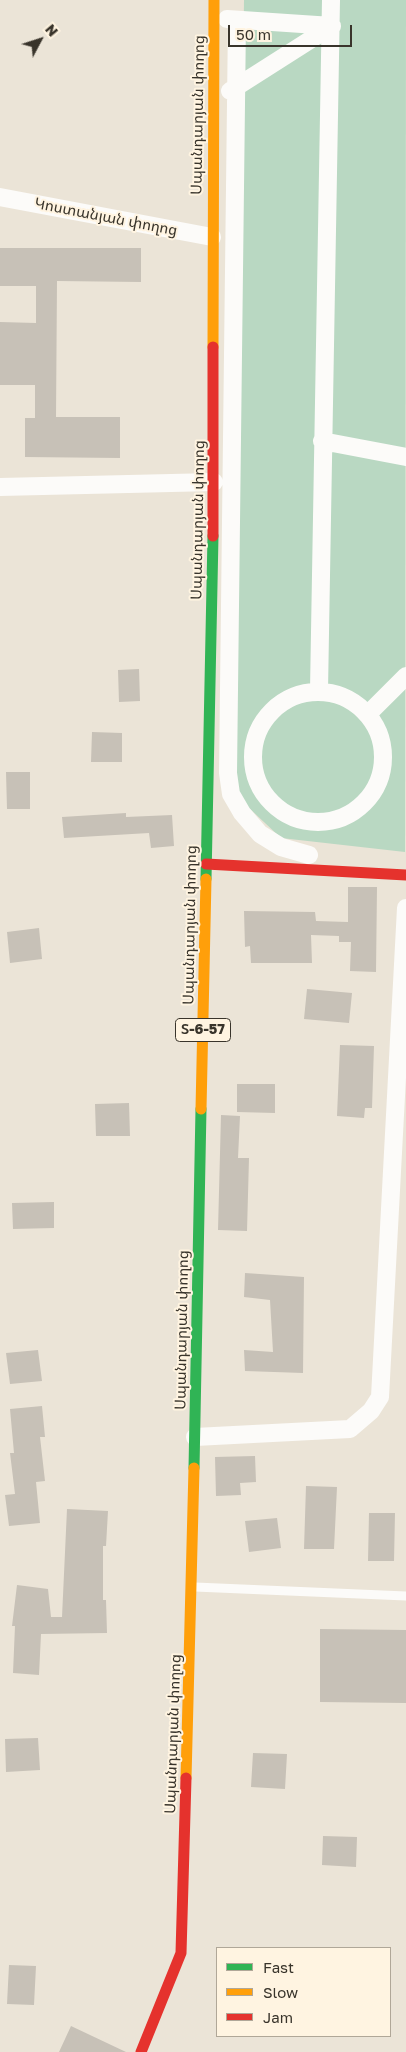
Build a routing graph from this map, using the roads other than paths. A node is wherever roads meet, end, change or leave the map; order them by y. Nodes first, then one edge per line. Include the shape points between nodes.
1 (214, 0) edge
2 (332, 0) edge
3 (214, 18) junction
4 (237, 20) junction
5 (332, 26) junction
6 (237, 86) junction
7 (214, 101) junction
8 (0, 196) edge
9 (212, 237) junction
10 (322, 442) junction
11 (406, 457) edge
12 (214, 482) junction
13 (0, 487) edge
14 (406, 676) edge
15 (319, 690) junction
16 (368, 713) junction
17 (229, 738) junction
18 (255, 741) junction
19 (309, 855) dead end
20 (206, 864) junction
21 (406, 875) edge
22 (406, 908) edge
23 (195, 1437) junction
24 (192, 1587) junction
25 (406, 1596) edge
26 (141, 2052) edge

1 - 3 main road, Սպանդարյան փողոց / Տ-6-57
2 - 5 street
3 - 4 street
3 - 7 main road, Սպանդարյան փողոց / Տ-6-57
4 - 5 street
4 - 6 street
5 - 6 street
5 - 10 street
6 - 7 street
6 - 17 street
7 - 9 main road, Սպանդարյան փողոց / Տ-6-57
8 - 9 street, Կոստանյան փողոց
9 - 12 main road, Սպանդարյան փողոց / Տ-6-57
10 - 11 street
10 - 15 street
12 - 13 street
12 - 20 main road, Սպանդարյան փողոց / Տ-6-57
14 - 16 street
15 - 16 street via 346,696
15 - 18 street via 280,701 256,732
16 - 18 street via 385,750 377,789 349,817 309,824 273,807 253,772
17 - 18 street
17 - 19 street via 231,794 242,814 260,834 281,847
20 - 21 main road
20 - 23 main road, Սպանդարյան փողոց / Տ-6-57
22 - 23 street via 380,1397 371,1411 350,1429
23 - 24 main road, Սպանդարյան փողոց / Տ-6-57
24 - 25 lane
24 - 26 main road, Սպանդարյան փողոց / Տ-6-57 via 181,1953

